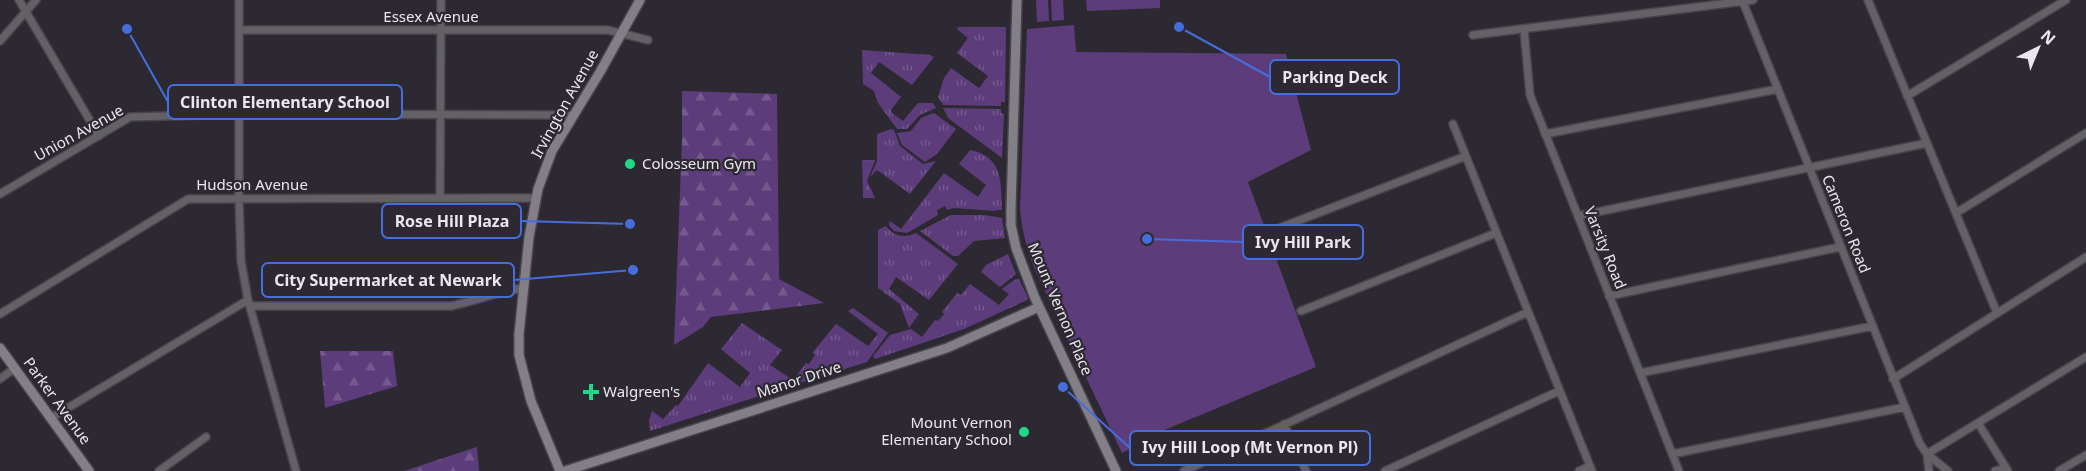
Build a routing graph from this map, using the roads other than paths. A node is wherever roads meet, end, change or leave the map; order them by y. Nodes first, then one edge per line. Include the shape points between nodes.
1 (19, 0) edge
2 (36, 0) edge
3 (239, 0) edge
4 (441, 0) edge
5 (640, 0) edge
6 (1017, 0) edge
7 (1753, 0) edge
8 (1868, 0) edge
9 (2066, 0) edge
10 (1743, 2) junction
11 (26, 13) junction
12 (240, 30) junction
13 (442, 30) junction
14 (1524, 30) junction
15 (622, 32) junction
16 (1473, 35) dead end
17 (648, 40) dead end
18 (0, 41) edge
19 (1778, 89) junction
20 (1907, 96) junction
21 (239, 114) junction
22 (440, 115) junction
23 (572, 115) junction
24 (1453, 124) dead end
25 (2086, 133) edge
26 (1545, 134) junction
27 (99, 136) junction
28 (1927, 143) junction
29 (1466, 156) junction
30 (1810, 168) junction
31 (0, 194) edge
32 (440, 198) junction
33 (536, 198) junction
34 (239, 199) junction
35 (1956, 213) junction
36 (1578, 216) junction
37 (1269, 232) dead end
38 (1496, 233) junction
39 (1840, 247) junction
40 (2086, 257) edge
41 (523, 288) junction
42 (1609, 296) junction
43 (249, 303) junction
44 (1039, 307) junction
45 (1301, 311) dead end
46 (1528, 312) junction
47 (1997, 313) junction
48 (0, 314) edge
49 (1873, 326) junction
50 (0, 348) edge
51 (2086, 357) edge
52 (15, 368) junction
53 (1640, 374) junction
54 (0, 379) edge
55 (1893, 379) junction
56 (1558, 391) junction
57 (1905, 407) junction
58 (51, 418) junction
59 (1978, 423) junction
60 (1284, 424) junction
61 (206, 437) dead end
62 (1672, 454) junction
63 (1927, 454) junction
64 (2086, 455) edge
65 (1591, 469) edge
66 (2007, 469) edge
67 (89, 471) edge
68 (159, 471) edge
69 (296, 471) edge
70 (562, 471) edge
71 (1116, 471) edge
72 (1184, 471) edge
73 (1306, 471) edge
74 (1385, 471) edge
75 (1579, 471) edge
76 (1679, 471) edge
77 (1929, 471) edge
78 (1948, 471) edge
79 (1995, 471) edge
80 (2059, 471) edge

1 - 11 street
2 - 11 street
3 - 12 street
4 - 13 street
5 - 15 street, Irvington Avenue
6 - 44 street, Mount Vernon Place via 1011,225
7 - 10 street
8 - 20 street
9 - 20 street
10 - 14 street
10 - 19 street, Cameron Road
11 - 18 street
11 - 27 street
12 - 13 street, Essex Avenue
12 - 21 street
13 - 15 street, Essex Avenue
13 - 22 street
14 - 16 street
14 - 26 street, Varsity Road via 1530,95
15 - 17 street
15 - 23 street, Irvington Avenue
19 - 26 street
19 - 30 street, Cameron Road
20 - 28 street
21 - 22 street, Union Avenue
21 - 27 street, Union Avenue via 130,117
21 - 34 street
22 - 23 street, Union Avenue
22 - 32 street
23 - 33 street, Irvington Avenue via 549,157
24 - 29 street
25 - 35 street
26 - 36 street, Varsity Road
27 - 31 street, Union Avenue
28 - 30 street
28 - 35 street
29 - 37 street
29 - 38 street
30 - 36 street
30 - 39 street, Cameron Road
32 - 33 street, Hudson Avenue
32 - 34 street, Hudson Avenue
33 - 41 street, Irvington Avenue
34 - 43 street via 241,261
34 - 48 street, Hudson Avenue via 188,199
35 - 47 street
36 - 42 street, Varsity Road
38 - 45 street
38 - 46 street
39 - 42 street
39 - 49 street, Cameron Road
40 - 47 street
41 - 43 street via 451,306
41 - 70 street, Irvington Avenue via 521,368 536,417
42 - 53 street, Varsity Road
43 - 58 street
43 - 69 street
44 - 70 street, Manor Drive via 947,348
44 - 71 street, Mount Vernon Place
46 - 56 street
46 - 60 street
47 - 55 street
49 - 53 street
49 - 55 street, Cameron Road
50 - 52 street, Parker Avenue
51 - 59 street
52 - 54 street
52 - 58 street, Parker Avenue
53 - 62 street, Varsity Road
55 - 57 street, Cameron Road
56 - 65 street
56 - 74 street
57 - 62 street
57 - 63 street, Cameron Road
58 - 67 street, Parker Avenue
59 - 63 street
59 - 66 street
60 - 72 street
60 - 73 street
61 - 68 street
62 - 76 street, Varsity Road
63 - 77 street, Cameron Road
63 - 78 street, Cameron Road
64 - 80 street
65 - 75 street
66 - 79 street

